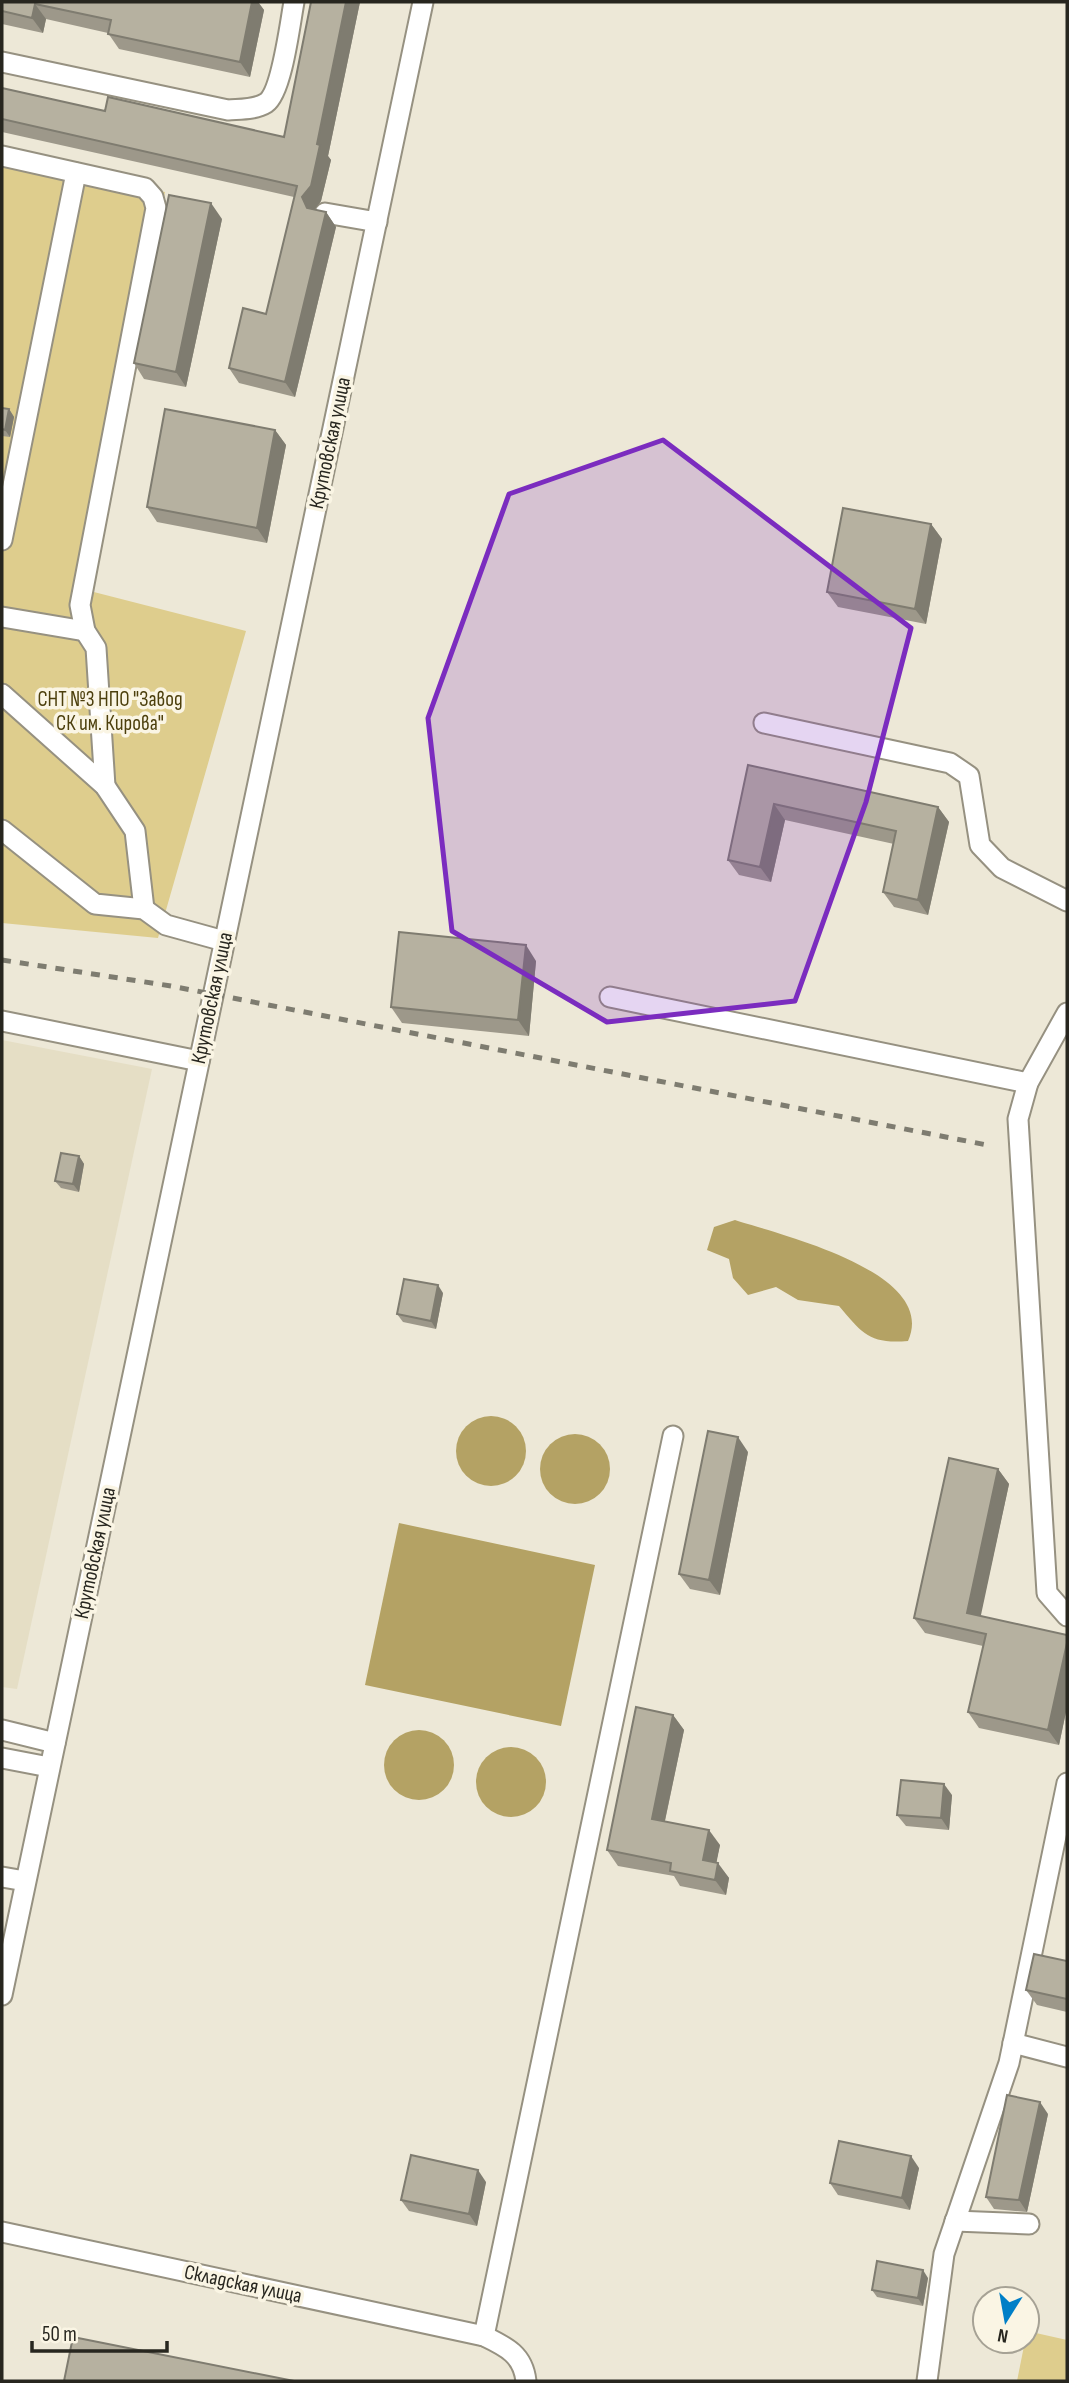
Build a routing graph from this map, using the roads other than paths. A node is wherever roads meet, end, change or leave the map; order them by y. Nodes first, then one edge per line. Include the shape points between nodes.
1 (294, 2) edge
2 (423, 2) edge
3 (2, 62) edge
4 (2, 156) edge
5 (76, 173) junction
6 (325, 213) edge
7 (377, 222) junction
8 (2, 540) edge
9 (2, 617) edge
10 (85, 631) junction
11 (2, 694) edge
12 (764, 723) dead end
13 (105, 786) junction
14 (2, 830) edge
15 (1067, 901) edge
16 (144, 909) junction
17 (224, 941) junction
18 (610, 997) dead end
19 (1067, 1013) edge
20 (2, 1021) edge
21 (199, 1061) junction
22 (1028, 1083) junction
23 (673, 1436) dead end
24 (1067, 1616) edge
25 (2, 1730) edge
26 (54, 1742) junction
27 (2, 1758) edge
28 (49, 1767) junction
29 (1067, 1783) edge
30 (2, 1877) edge
31 (25, 1881) junction
32 (2, 1995) edge
33 (1013, 2043) junction
34 (1067, 2057) edge
35 (955, 2221) junction
36 (1030, 2224) dead end
37 (2, 2232) edge
38 (484, 2336) junction
39 (526, 2381) edge
40 (927, 2381) edge

1 - 3 street via 276,89 268,102 252,108 228,110
2 - 7 street, Крутовская улица
4 - 5 street
5 - 8 street
5 - 10 street via 145,188 156,208 80,605
6 - 7 street
7 - 17 street, Крутовская улица
9 - 10 street
10 - 13 street via 96,648
11 - 13 street
12 - 15 street via 950,763 969,776 980,845 1002,868
13 - 16 street via 138,840
14 - 16 street via 95,904
16 - 17 street via 166,925
17 - 21 street, Крутовская улица
18 - 22 street
19 - 22 street
20 - 21 street
21 - 26 street, Крутовская улица
22 - 24 street via 1018,1119 1046,1593
23 - 38 street
25 - 26 street
26 - 28 street, Крутовская улица
27 - 28 street
28 - 31 street, Крутовская улица
29 - 33 street
30 - 31 street
31 - 32 street, Крутовская улица
33 - 34 street
33 - 35 street
35 - 36 street
35 - 40 street via 944,2254
37 - 38 street, Складская улица
38 - 39 street, Складская улица via 511,2348 525,2368

